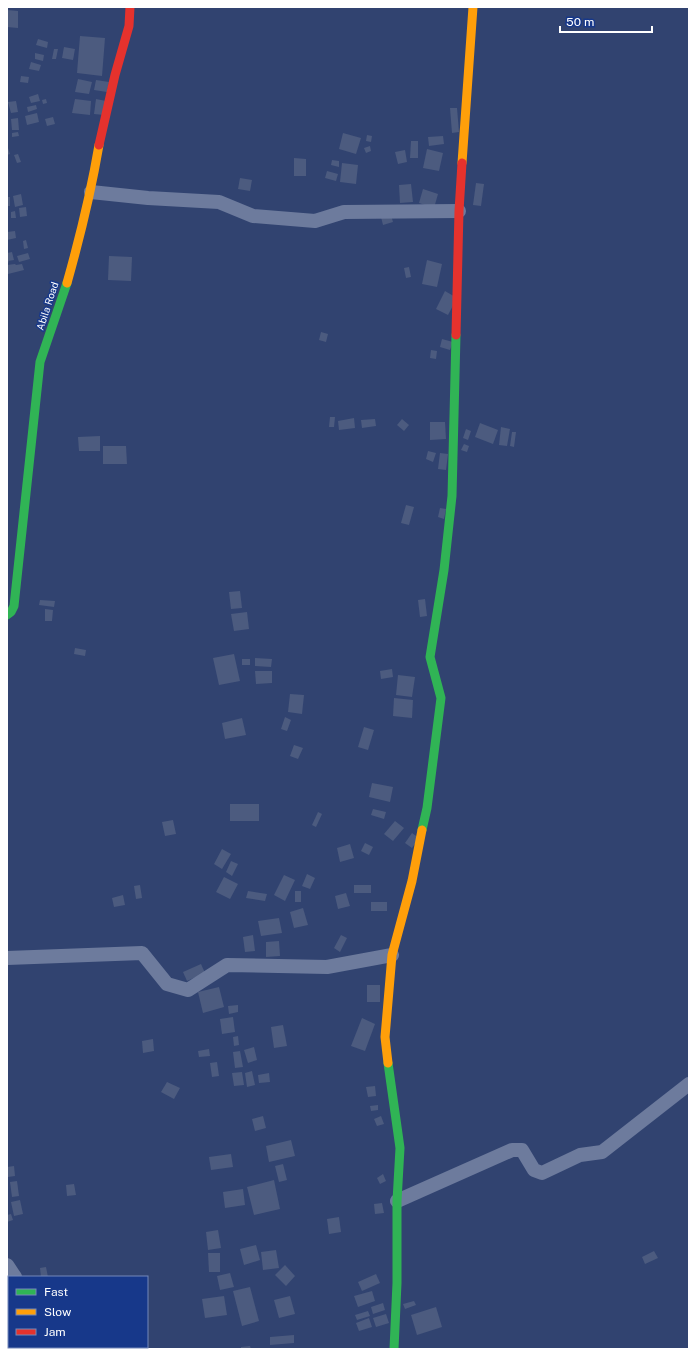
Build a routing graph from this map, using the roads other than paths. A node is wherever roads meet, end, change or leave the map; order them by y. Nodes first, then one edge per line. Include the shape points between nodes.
1 (130, 7) edge
2 (473, 7) edge
3 (91, 192) junction
4 (459, 211) junction
5 (7, 615) edge
6 (392, 954) junction
7 (7, 958) edge
8 (689, 1084) edge
9 (397, 1200) junction
10 (7, 1265) edge
11 (14, 1276) edge
12 (394, 1349) edge

1 - 3 street, Abila Road via 129,26 115,75
2 - 4 street
3 - 4 street via 219,202 253,216 315,221 344,212
3 - 5 street, Abila Road via 63,296 40,362 14,606
4 - 6 street via 452,496 444,570 430,657 441,698 427,808 412,882
6 - 7 street via 327,967 227,965 188,990 167,984 142,953
6 - 9 street via 385,1037 400,1148
8 - 9 street via 602,1152 580,1155 542,1173 534,1170 522,1150 512,1150
9 - 12 street
10 - 11 street

